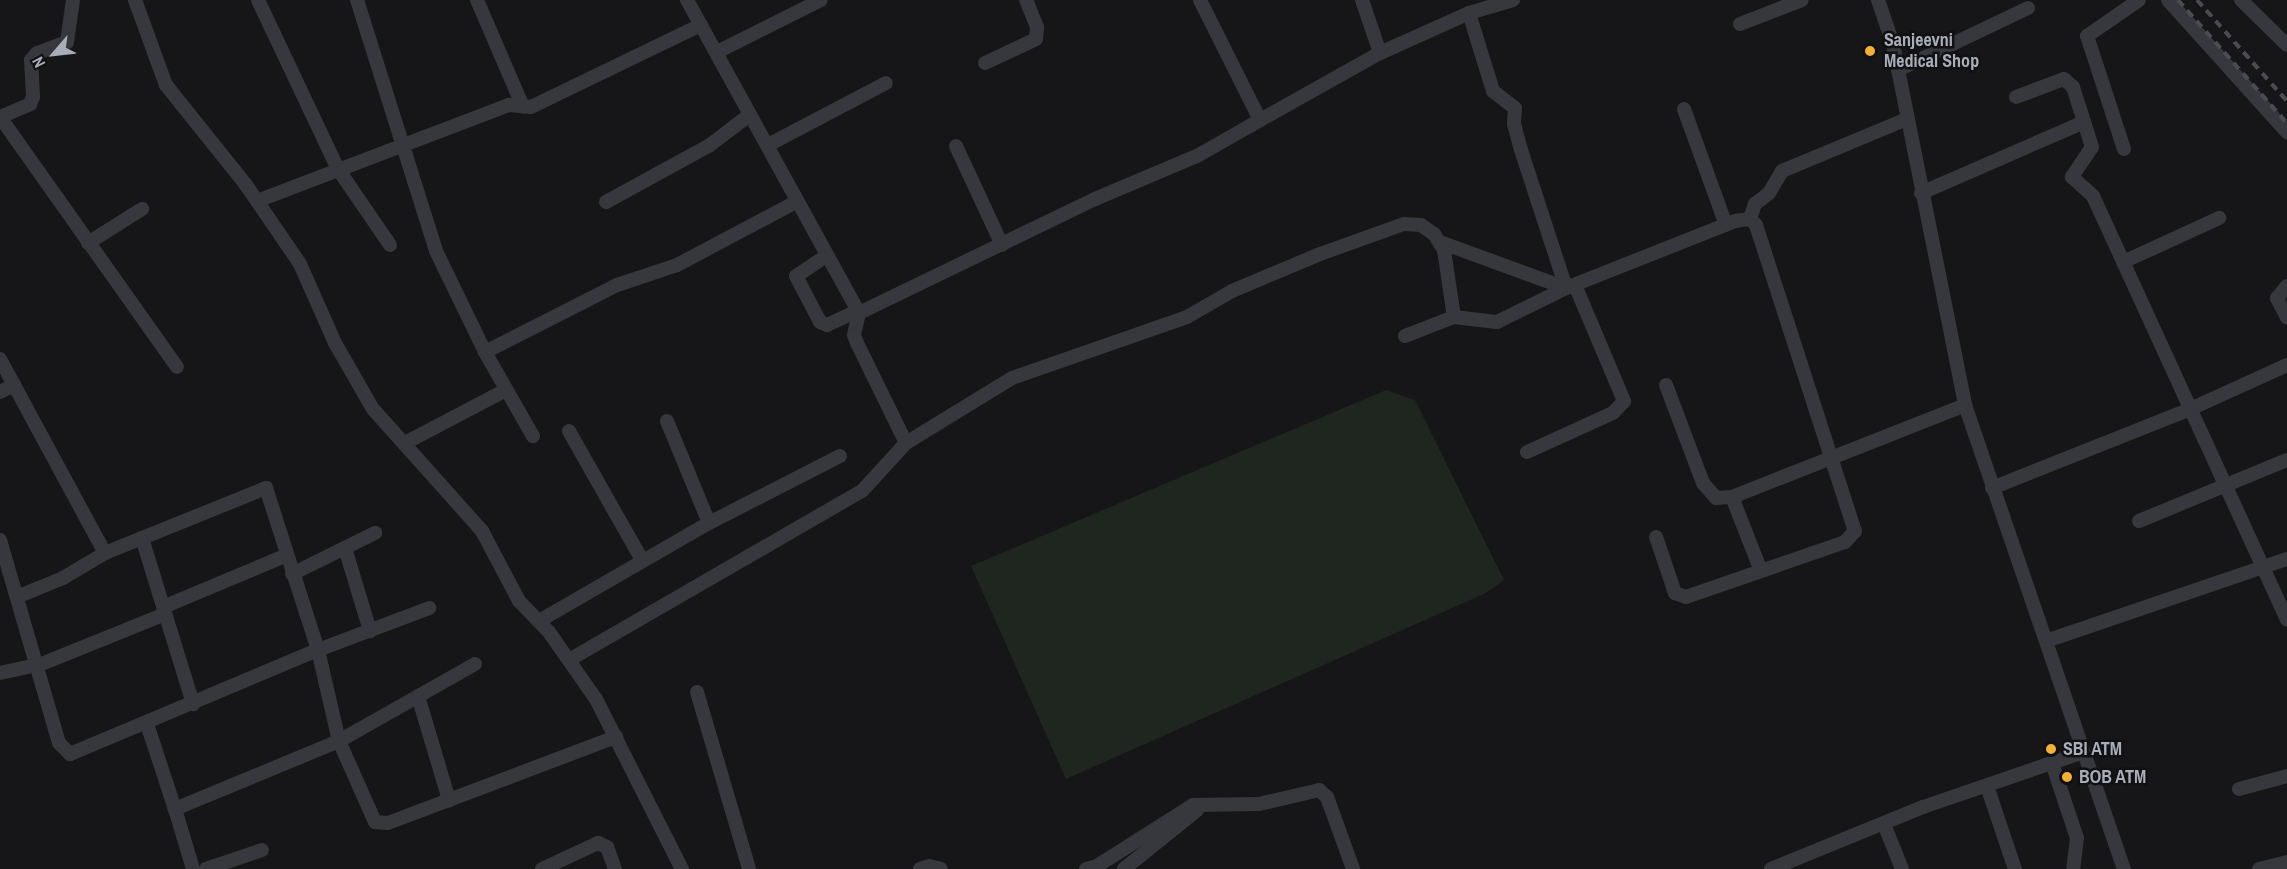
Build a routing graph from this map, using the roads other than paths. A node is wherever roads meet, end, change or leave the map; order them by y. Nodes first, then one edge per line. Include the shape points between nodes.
1 (73, 0) edge
2 (135, 0) edge
3 (258, 0) edge
4 (357, 0) edge
5 (477, 0) edge
6 (687, 0) edge
7 (821, 0) edge
8 (1026, 0) edge
9 (1200, 0) edge
10 (1362, 0) edge
11 (1513, 0) edge
12 (1802, 0) edge
13 (1878, 0) edge
14 (2139, 0) edge
15 (2168, 0) edge
16 (2241, 0) edge
17 (805, 4) edge
18 (2028, 8) dead end
19 (1469, 13) junction
20 (1740, 24) dead end
21 (701, 25) junction
22 (2287, 45) edge
23 (717, 52) junction
24 (1380, 53) junction
25 (985, 63) dead end
26 (1898, 70) junction
27 (886, 83) dead end
28 (2016, 97) dead end
29 (523, 107) junction
30 (1684, 109) dead end
31 (748, 116) junction
32 (0, 117) edge
33 (1907, 119) junction
34 (1260, 120) junction
35 (2084, 122) junction
36 (2287, 132) edge
37 (402, 145) junction
38 (768, 145) junction
39 (956, 146) dead end
40 (2124, 149) dead end
41 (338, 170) junction
42 (1921, 193) junction
43 (257, 201) junction
44 (606, 202) dead end
45 (796, 202) junction
46 (142, 209) dead end
47 (2219, 218) dead end
48 (1750, 219) junction
49 (1726, 225) junction
50 (1440, 242) junction
51 (88, 243) junction
52 (390, 244) dead end
53 (1002, 245) junction
54 (826, 256) junction
55 (2123, 262) junction
56 (1571, 286) junction
57 (2287, 286) edge
58 (858, 312) junction
59 (1454, 317) junction
60 (2287, 318) edge
61 (1405, 336) dead end
62 (485, 352) junction
63 (0, 359) edge
64 (2287, 365) edge
65 (177, 367) dead end
66 (14, 385) junction
67 (1666, 385) dead end
68 (506, 390) junction
69 (0, 392) edge
70 (1965, 405) junction
71 (2188, 410) junction
72 (667, 421) dead end
73 (569, 431) dead end
74 (533, 436) dead end
75 (405, 443) junction
76 (906, 443) junction
77 (1527, 452) dead end
78 (840, 456) dead end
79 (1834, 456) junction
80 (2287, 460) edge
81 (2225, 486) junction
82 (1992, 488) junction
83 (1732, 497) junction
84 (2139, 521) dead end
85 (709, 523) junction
86 (375, 533) dead end
87 (1656, 537) dead end
88 (142, 538) junction
89 (0, 540) edge
90 (345, 548) junction
91 (105, 553) junction
92 (285, 556) junction
93 (2287, 558) edge
94 (642, 560) junction
95 (2264, 568) junction
96 (1761, 571) junction
97 (292, 574) junction
98 (18, 596) junction
99 (429, 608) dead end
100 (164, 610) junction
101 (2287, 620) edge
102 (539, 621) junction
103 (370, 631) junction
104 (2046, 641) junction
105 (318, 650) junction
106 (569, 660) junction
107 (475, 664) dead end
108 (39, 665) junction
109 (0, 673) edge
110 (697, 692) dead end
111 (418, 696) junction
112 (193, 704) junction
113 (147, 724) junction
114 (616, 737) junction
115 (339, 741) junction
116 (2084, 752) junction
117 (2052, 763) junction
118 (2287, 776) edge
119 (1987, 786) junction
120 (2239, 789) dead end
121 (449, 800) junction
122 (1203, 805) junction
123 (175, 809) junction
124 (1884, 824) junction
125 (262, 850) dead end
126 (2287, 862) edge
127 (1799, 864) edge
128 (194, 869) edge
129 (206, 869) edge
130 (542, 869) edge
131 (615, 869) edge
132 (682, 869) edge
133 (749, 869) edge
134 (920, 869) edge
135 (941, 869) edge
136 (1086, 869) edge
137 (1124, 869) edge
138 (1353, 869) edge
139 (1771, 869) edge
140 (1902, 869) edge
141 (2015, 869) edge
142 (2073, 869) edge
143 (2124, 869) edge
144 (2259, 869) edge

1 - 32 street via 67,42 37,53 31,60 30,104
2 - 43 street via 166,85
3 - 41 street
4 - 37 street
5 - 29 street
6 - 21 street
7 - 17 street
8 - 25 street via 1037,27 1036,39
9 - 34 street
10 - 24 street
11 - 19 street
12 - 20 street
13 - 26 street
14 - 40 street via 2087,36
15 - 36 street
16 - 22 street
17 - 23 street
18 - 26 street
19 - 24 street
19 - 56 street via 1493,91 1515,108 1514,124 1521,150
21 - 23 street
21 - 29 street
23 - 31 street
24 - 34 street
26 - 33 street
27 - 38 street
28 - 35 street via 2056,81 2070,81
29 - 37 street via 509,105
30 - 49 street
31 - 38 street
31 - 44 street via 710,145
32 - 51 street
33 - 42 street
33 - 48 street via 1782,171 1769,193 1755,204
34 - 53 street via 1197,156 1095,199
35 - 42 street
35 - 55 street via 2092,147 2072,177 2093,196
37 - 41 street
37 - 62 street via 436,251
38 - 45 street
39 - 53 street
41 - 43 street
41 - 52 street
42 - 70 street
43 - 75 street via 300,264 335,343 374,409
45 - 54 street
45 - 62 street via 677,265 617,285
46 - 51 street
47 - 55 street
48 - 49 street
48 - 79 street via 1756,225
49 - 56 street
50 - 56 street
50 - 59 street
50 - 76 street via 1412,222 1320,254 1232,291 1187,317 1012,378
51 - 65 street
53 - 58 street
54 - 58 street
54 - 58 street via 796,276 814,312 823,325
55 - 71 street
56 - 59 street via 1489,324
56 - 77 street via 1624,401 1613,413
57 - 60 street via 2277,298
58 - 76 street via 854,335 857,344
59 - 61 street
62 - 68 street
63 - 66 street
64 - 71 street
66 - 69 street
66 - 91 street
67 - 83 street via 1709,493 1716,498
68 - 74 street
68 - 75 street
70 - 79 street
70 - 82 street
71 - 81 street
71 - 82 street
72 - 85 street
73 - 94 street
75 - 102 street via 482,531 519,601
76 - 106 street via 862,490
78 - 85 street
79 - 83 street
79 - 96 street via 1855,531 1853,538
80 - 81 street
81 - 84 street
81 - 95 street
82 - 104 street
83 - 96 street
85 - 94 street
86 - 90 street
87 - 96 street via 1680,597
88 - 91 street
88 - 92 street via 266,488
88 - 100 street
89 - 98 street
90 - 97 street
90 - 103 street
91 - 98 street via 63,578
92 - 97 street
92 - 100 street
93 - 95 street
94 - 102 street
95 - 101 street
95 - 104 street
97 - 105 street
98 - 108 street
99 - 103 street
100 - 108 street
100 - 112 street
102 - 106 street
103 - 105 street
104 - 116 street
105 - 112 street
105 - 115 street
106 - 114 street
107 - 111 street
108 - 109 street
108 - 113 street via 65,752 75,753
110 - 133 street
111 - 115 street
111 - 121 street
112 - 113 street
113 - 123 street
114 - 121 street
114 - 132 street
115 - 121 street via 375,822 388,823
115 - 123 street
116 - 117 street
116 - 143 street
117 - 119 street
117 - 142 street via 2077,838
118 - 120 street
119 - 124 street
119 - 141 street
122 - 136 street via 1193,805 1159,823
122 - 137 street
122 - 138 street via 1259,804 1319,790 1327,797
123 - 128 street
124 - 127 street
124 - 140 street
125 - 129 street
126 - 144 street
127 - 139 street
130 - 131 street via 598,843 607,847
134 - 135 street

